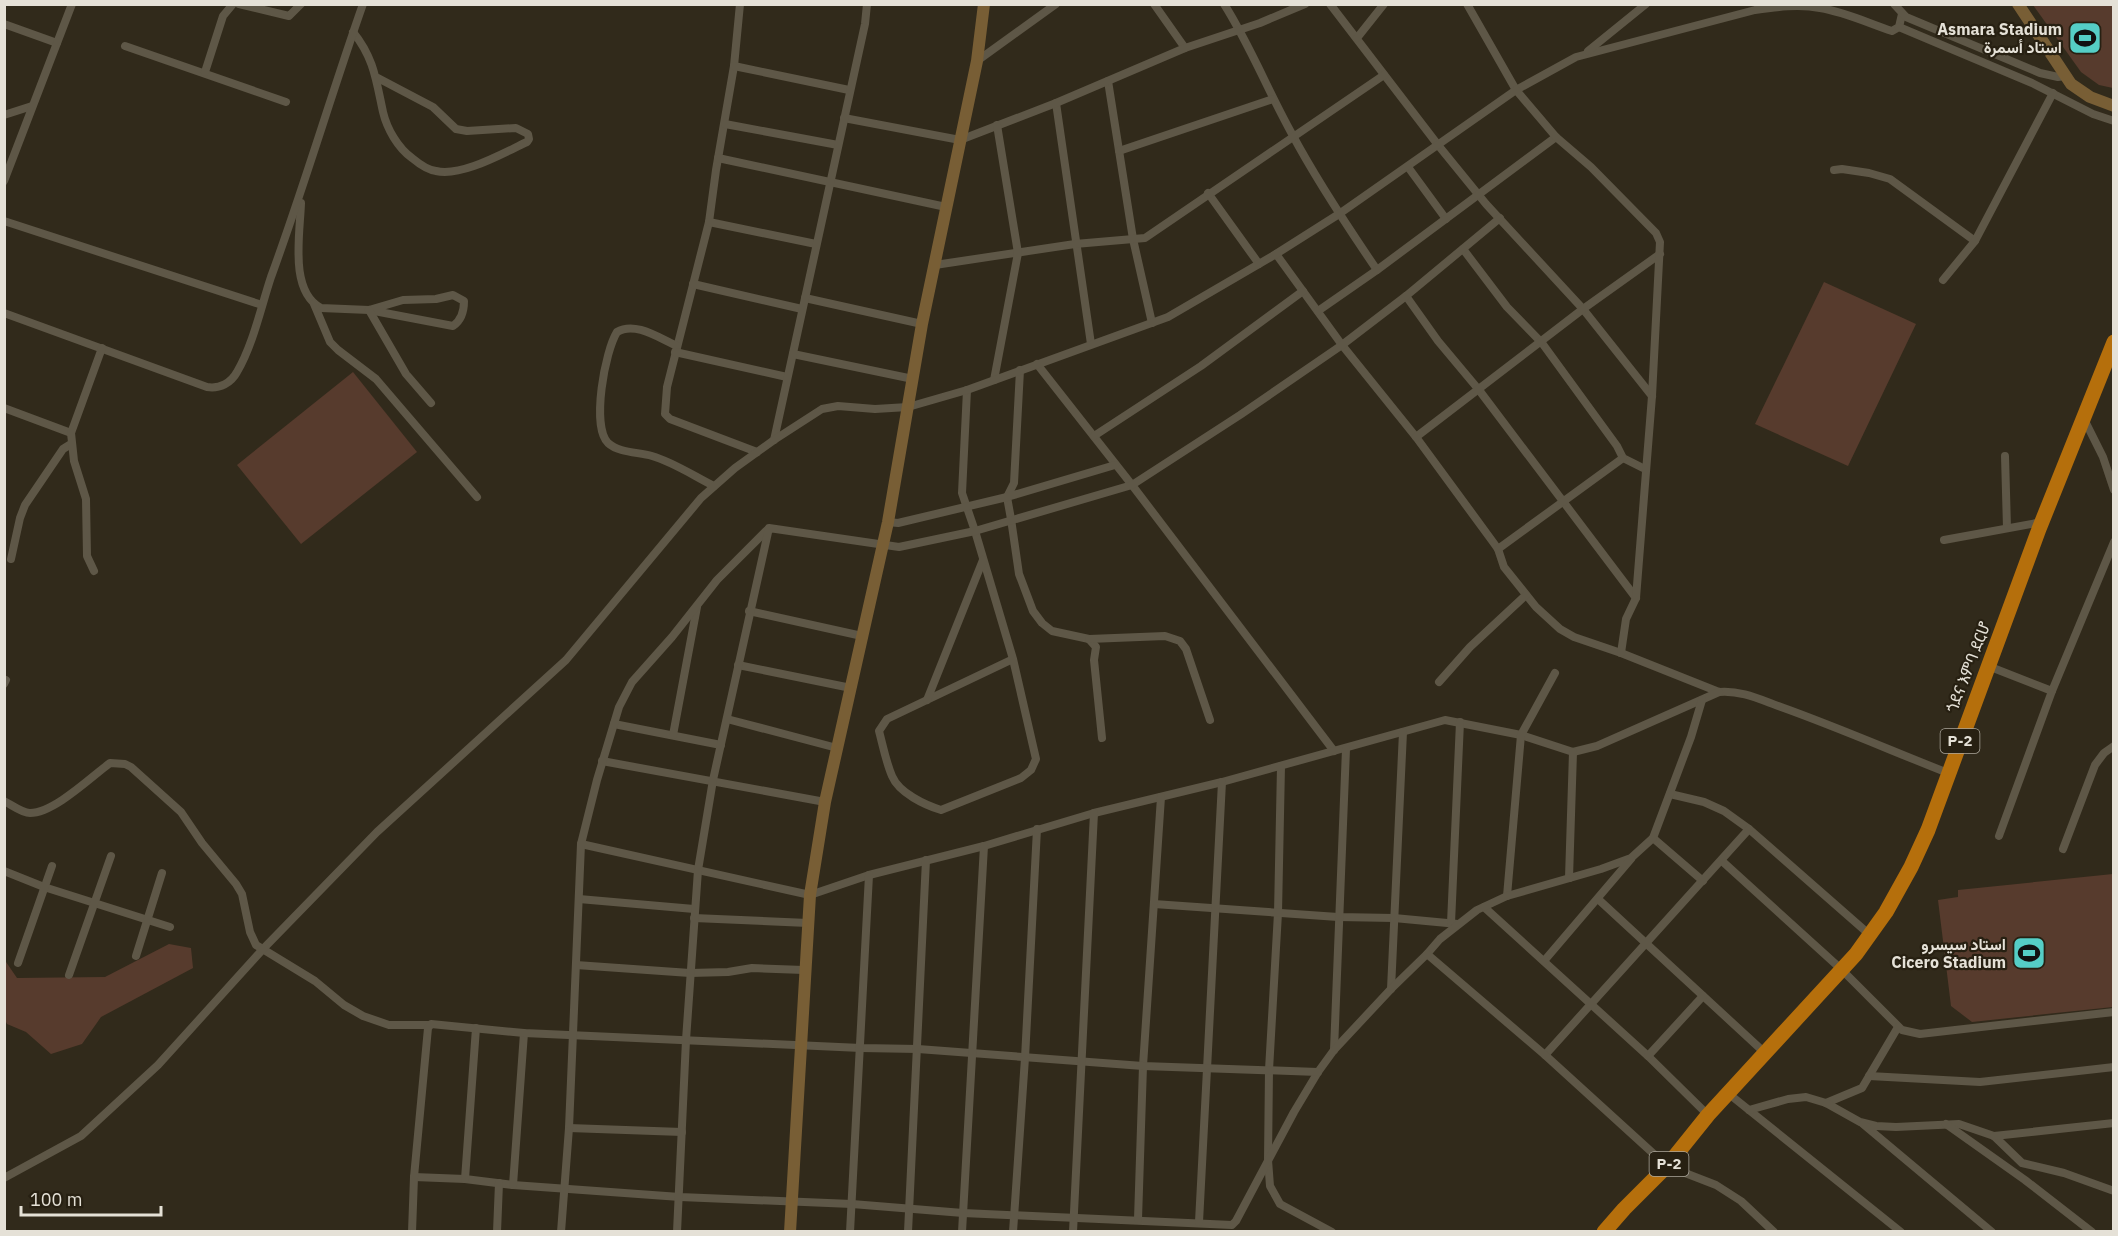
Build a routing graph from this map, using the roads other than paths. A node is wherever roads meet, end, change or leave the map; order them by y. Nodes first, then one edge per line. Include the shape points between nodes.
1 (72, 4) edge
2 (233, 4) edge
3 (239, 4) edge
4 (301, 4) edge
5 (363, 4) edge
6 (740, 4) edge
7 (867, 4) edge
8 (984, 4) edge
9 (1056, 4) edge
10 (1154, 4) edge
11 (1224, 4) edge
12 (1305, 4) edge
13 (1330, 4) edge
14 (1384, 4) edge
15 (1467, 4) edge
16 (1646, 4) edge
17 (1894, 4) edge
18 (2018, 4) edge
19 (1902, 14) junction
20 (4, 24) edge
21 (1899, 27) junction
22 (1240, 30) junction
23 (353, 32) junction
24 (1357, 39) junction
25 (57, 43) junction
26 (125, 46) dead end
27 (1185, 48) junction
28 (1585, 54) junction
29 (977, 61) junction
30 (734, 66) junction
31 (205, 72) junction
32 (1384, 75) junction
33 (2064, 76) junction
34 (376, 77) junction
35 (1107, 81) junction
36 (849, 90) junction
37 (1516, 90) junction
38 (2053, 93) junction
39 (1273, 99) junction
40 (286, 102) dead end
41 (1056, 103) junction
42 (32, 106) junction
43 (2114, 106) edge
44 (4, 115) edge
45 (844, 118) junction
46 (2114, 121) edge
47 (725, 124) junction
48 (997, 125) junction
49 (1556, 136) junction
50 (1293, 137) junction
51 (960, 140) junction
52 (838, 145) junction
53 (1438, 145) junction
54 (1119, 151) junction
55 (718, 158) junction
56 (1408, 166) junction
57 (1834, 170) dead end
58 (4, 181) edge
59 (830, 182) junction
60 (1208, 193) junction
61 (301, 194) junction
62 (1478, 194) junction
63 (946, 207) junction
64 (1339, 214) junction
65 (1500, 218) junction
66 (1446, 219) junction
67 (4, 221) edge
68 (709, 222) junction
69 (1133, 239) junction
70 (1976, 241) junction
71 (816, 244) junction
72 (1076, 244) junction
73 (1463, 249) junction
74 (1018, 253) junction
75 (1276, 254) junction
76 (1660, 254) junction
77 (1259, 264) junction
78 (935, 265) junction
79 (1377, 270) junction
80 (1943, 280) dead end
81 (693, 284) junction
82 (1303, 291) junction
83 (1406, 296) junction
84 (805, 298) junction
85 (314, 304) junction
86 (262, 305) junction
87 (802, 309) junction
88 (1582, 309) junction
89 (369, 310) junction
90 (1318, 311) junction
91 (4, 313) edge
92 (1152, 323) junction
93 (922, 324) junction
94 (2114, 342) edge
95 (1542, 343) junction
96 (1091, 344) junction
97 (1342, 345) junction
98 (102, 348) junction
99 (676, 349) junction
100 (793, 354) junction
101 (1037, 364) junction
102 (1020, 370) junction
103 (787, 376) junction
104 (913, 379) junction
105 (994, 380) junction
106 (967, 390) junction
107 (1479, 390) junction
108 (1652, 396) junction
109 (431, 403) dead end
110 (908, 406) junction
111 (4, 408) edge
112 (2082, 416) junction
113 (71, 433) junction
114 (1094, 436) junction
115 (1416, 437) junction
116 (774, 440) junction
117 (71, 444) junction
118 (757, 452) junction
119 (2005, 456) dead end
120 (2103, 457) junction
121 (1623, 458) junction
122 (2114, 460) edge
123 (1115, 465) junction
124 (1645, 469) junction
125 (1132, 485) junction
126 (714, 486) junction
127 (2114, 490) edge
128 (477, 497) dead end
129 (1007, 497) junction
130 (1564, 502) junction
131 (965, 507) junction
132 (1011, 519) junction
133 (888, 522) junction
134 (2042, 522) junction
135 (2007, 528) junction
136 (767, 530) junction
137 (975, 531) junction
138 (1944, 540) dead end
139 (2114, 542) edge
140 (882, 545) junction
141 (1498, 549) junction
142 (11, 559) dead end
143 (983, 560) junction
144 (94, 571) dead end
145 (1526, 595) junction
146 (1636, 598) junction
147 (698, 604) junction
148 (749, 611) junction
149 (861, 636) junction
150 (1089, 639) junction
151 (1621, 653) junction
152 (1013, 659) junction
153 (738, 665) junction
154 (1988, 666) junction
155 (1555, 673) dead end
156 (1439, 682) dead end
157 (851, 688) junction
158 (2052, 691) junction
159 (1719, 692) junction
160 (927, 700) junction
161 (1702, 700) junction
162 (727, 719) junction
163 (1210, 720) dead end
164 (1460, 722) junction
165 (614, 724) junction
166 (1403, 732) junction
167 (672, 735) junction
168 (1521, 735) junction
169 (1102, 738) dead end
170 (721, 745) junction
171 (2114, 746) edge
172 (837, 748) junction
173 (1346, 748) junction
174 (1334, 751) junction
175 (1573, 752) junction
176 (602, 760) junction
177 (1281, 766) junction
178 (1948, 773) junction
179 (713, 780) junction
180 (1222, 782) junction
181 (1670, 794) junction
182 (1161, 797) junction
183 (4, 801) edge
184 (825, 802) junction
185 (1094, 813) junction
186 (1037, 829) junction
187 (1749, 829) junction
188 (1999, 836) dead end
189 (1653, 838) junction
190 (581, 844) junction
191 (984, 846) junction
192 (2063, 849) dead end
193 (111, 856) dead end
194 (1631, 858) junction
195 (926, 861) junction
196 (1722, 861) junction
197 (52, 866) dead end
198 (698, 870) junction
199 (4, 871) edge
200 (162, 873) dead end
201 (869, 875) junction
202 (1569, 878) junction
203 (1703, 881) junction
204 (45, 887) junction
205 (810, 895) junction
206 (1508, 896) junction
207 (579, 899) junction
208 (1598, 899) junction
209 (95, 904) junction
210 (1154, 904) junction
211 (1484, 907) junction
212 (1215, 909) junction
213 (1278, 913) junction
214 (694, 914) junction
215 (1338, 917) junction
216 (1394, 918) junction
217 (146, 921) junction
218 (808, 923) junction
219 (1454, 923) junction
220 (170, 927) dead end
221 (1870, 935) junction
222 (1647, 943) junction
223 (263, 949) junction
224 (1427, 954) junction
225 (136, 956) dead end
226 (1544, 961) junction
227 (18, 963) dead end
228 (576, 965) junction
229 (1841, 969) junction
230 (804, 970) junction
231 (690, 973) junction
232 (69, 975) dead end
233 (1391, 989) junction
234 (1703, 996) junction
235 (1591, 1005) junction
236 (2114, 1012) edge
237 (428, 1025) junction
238 (1898, 1027) junction
239 (476, 1028) junction
240 (524, 1033) junction
241 (572, 1035) junction
242 (686, 1040) junction
243 (800, 1045) junction
244 (861, 1048) junction
245 (918, 1049) junction
246 (1334, 1050) junction
247 (973, 1053) junction
248 (1765, 1053) junction
249 (1545, 1055) junction
250 (1648, 1056) junction
251 (1025, 1058) junction
252 (1081, 1062) junction
253 (1143, 1066) junction
254 (2114, 1067) edge
255 (1207, 1069) junction
256 (1269, 1070) junction
257 (1318, 1072) junction
258 (1869, 1076) junction
259 (1728, 1094) junction
260 (1826, 1103) junction
261 (1749, 1110) junction
262 (1708, 1115) junction
263 (1860, 1122) junction
264 (1946, 1123) junction
265 (2114, 1123) edge
266 (568, 1128) junction
267 (682, 1131) junction
268 (1994, 1136) junction
269 (1268, 1160) junction
270 (1667, 1166) junction
271 (4, 1178) edge
272 (414, 1178) junction
273 (465, 1179) junction
274 (499, 1183) junction
275 (513, 1185) junction
276 (563, 1189) junction
277 (2114, 1191) edge
278 (680, 1197) junction
279 (792, 1201) junction
280 (852, 1204) junction
281 (909, 1208) junction
282 (963, 1213) junction
283 (1013, 1215) junction
284 (1074, 1218) junction
285 (1138, 1220) junction
286 (1199, 1222) junction
287 (412, 1232) edge
288 (497, 1232) edge
289 (561, 1232) edge
290 (677, 1232) edge
291 (790, 1232) edge
292 (850, 1232) edge
293 (908, 1232) edge
294 (962, 1232) edge
295 (1013, 1232) edge
296 (1073, 1232) edge
297 (1332, 1232) edge
298 (1605, 1232) edge
299 (1774, 1232) edge
300 (1901, 1232) edge
301 (1992, 1232) edge
302 (2092, 1232) edge

1 - 25 street
2 - 31 street via 223,16
3 - 4 street via 289,16
5 - 23 street
6 - 30 street
7 - 36 street
8 - 29 main road
9 - 29 street
10 - 27 street
11 - 22 street
12 - 22 street
13 - 24 street
14 - 24 street
15 - 37 street
16 - 28 street
17 - 19 street
18 - 33 main road
19 - 21 street
19 - 33 street via 2040,73
20 - 25 street
21 - 28 street via 1892,31 1820,8 1780,7
21 - 38 street
22 - 27 street
22 - 39 street
23 - 34 street via 365,47
23 - 61 street
24 - 32 street
25 - 42 street
26 - 31 street
27 - 35 street
28 - 37 street
29 - 51 main road
30 - 36 street
30 - 47 street
31 - 40 street
32 - 50 street
32 - 53 street
33 - 43 main road via 2078,90
34 - 34 street via 433,107 456,129 516,128 528,134 529,139 470,166 450,172 435,171 404,153 395,140 384,115
35 - 41 street
35 - 54 street
36 - 45 street
37 - 49 street
37 - 53 street
38 - 46 street
38 - 70 street
39 - 50 street
39 - 54 street
41 - 48 street
41 - 72 street
42 - 44 street
42 - 58 street
45 - 51 street
45 - 52 street
47 - 52 street
47 - 55 street
48 - 51 street
48 - 74 street
49 - 62 street
49 - 76 street via 1656,233
50 - 60 street
50 - 64 street
51 - 63 main road
52 - 59 street
53 - 56 street
53 - 62 street
54 - 69 street
55 - 59 street
55 - 68 street
56 - 64 street
56 - 66 street
57 - 70 street via 1890,179
59 - 63 street
59 - 71 street
60 - 69 street via 1145,238
60 - 77 street
61 - 85 street via 300,278
61 - 86 street
62 - 65 street
62 - 66 street
63 - 78 main road
64 - 75 street
64 - 79 street
65 - 73 street
65 - 88 street
66 - 79 street
67 - 86 street
68 - 71 street
68 - 81 street
69 - 72 street
69 - 92 street
70 - 80 street
71 - 84 street
72 - 74 street
72 - 96 street
73 - 83 street
73 - 95 street via 1507,307
74 - 78 street
74 - 105 street
75 - 77 street
75 - 82 street
76 - 88 street
76 - 108 street
77 - 92 street
78 - 93 main road
79 - 90 street
81 - 87 street
81 - 99 street
82 - 90 street
82 - 114 street via 1201,366
83 - 97 street
83 - 107 street
84 - 87 street
84 - 93 street
85 - 89 street via 321,308
85 - 128 street via 330,342 376,379
86 - 98 street via 237,372 216,389
87 - 100 street
88 - 95 street
88 - 108 street
89 - 89 street via 403,300 458,296 464,301 464,311 453,326
89 - 109 street via 401,366
90 - 97 street
91 - 98 street
92 - 96 street
93 - 104 main road
94 - 112 highway, ጎደና እምባ ደርሆ / P-2 via 2104,375
95 - 107 street
95 - 121 street
96 - 101 street
97 - 115 street
97 - 125 street
98 - 113 street
99 - 103 street
99 - 118 street via 664,403 667,417
99 - 126 street via 642,330 630,327 617,332 605,359 600,403 603,437 612,446 652,456
100 - 103 street
100 - 104 street
101 - 102 street
101 - 114 street
102 - 105 street
102 - 129 street via 1014,483
103 - 116 street
104 - 110 main road
105 - 106 street
106 - 110 street
106 - 131 street via 962,494
107 - 115 street
107 - 130 street
108 - 124 street
110 - 116 street via 822,409
110 - 133 main road
111 - 113 street
112 - 120 street
112 - 134 highway, ጎደና እምባ ደርሆ / P-2
113 - 117 street
114 - 123 street
115 - 141 street
116 - 118 street
117 - 142 street via 63,449 25,506
117 - 144 street via 86,499 87,556
118 - 126 street
119 - 135 street
120 - 122 street
120 - 127 street
121 - 124 street
121 - 130 street
123 - 125 street
123 - 129 street
124 - 146 street
125 - 132 street
125 - 174 street
126 - 223 street via 566,660 377,832
129 - 131 street
129 - 132 street
130 - 141 street
130 - 146 street
131 - 133 street
131 - 137 street
132 - 137 street
132 - 150 street via 1019,574 1034,611 1052,631
133 - 140 main road
134 - 135 street
134 - 154 highway, ጎደና እምባ ደርሆ / P-2
135 - 138 street
136 - 140 street
136 - 147 street
136 - 148 street
137 - 140 street via 899,547
137 - 143 street
139 - 158 street
140 - 149 main road
141 - 145 street via 1504,567
143 - 152 street
143 - 160 street
145 - 151 street via 1560,629
145 - 156 street
146 - 151 street via 1626,619
147 - 165 street via 632,682
147 - 167 street
148 - 149 street
148 - 153 street
149 - 157 main road
150 - 163 street via 1165,636 1180,641
150 - 169 street via 1096,647
151 - 159 street
152 - 160 street
152 - 160 street via 1036,759 1031,770 1021,778 941,810 902,789 891,776 879,731 887,719
153 - 157 street
153 - 162 street
154 - 158 street
154 - 178 highway, ጎደና እምባ ደርሆ / P-2
155 - 168 street
157 - 172 main road
158 - 188 street
159 - 161 street
159 - 178 street via 1742,693
161 - 175 street via 1598,746
161 - 181 street
162 - 170 street
162 - 172 street
164 - 166 street via 1445,720
164 - 168 street
164 - 219 street
165 - 167 street
165 - 176 street
166 - 173 street
166 - 216 street
167 - 170 street
168 - 175 street
168 - 206 street
170 - 179 street
171 - 192 street via 2095,765
172 - 184 main road
173 - 174 street
173 - 215 street
174 - 177 street
175 - 202 street
176 - 179 street
176 - 190 street
177 - 180 street
177 - 213 street
178 - 221 highway, ጎደና እምባ ደርሆ / P-2 via 1918,853
179 - 184 street
179 - 198 street
180 - 182 street
180 - 212 street
181 - 187 street via 1704,802
181 - 189 street
182 - 185 street
182 - 210 street
183 - 223 street via 28,813 45,810 110,763 125,764 181,812 236,884 253,940
184 - 205 main road
185 - 186 street
185 - 252 street
186 - 191 street
186 - 251 street
187 - 196 street
187 - 221 street
189 - 194 street
189 - 203 street
190 - 198 street
190 - 207 street
191 - 195 street
191 - 247 street
193 - 209 street
194 - 202 street
194 - 208 street
195 - 201 street
195 - 245 street
196 - 203 street
196 - 229 street
197 - 204 street
198 - 205 street
198 - 214 street
199 - 204 street
200 - 217 street
201 - 205 street
201 - 244 street
202 - 206 street
203 - 222 street
204 - 209 street
204 - 227 street
205 - 218 main road
206 - 211 street
207 - 214 street
207 - 228 street
208 - 222 street
208 - 226 street
209 - 217 street
209 - 232 street
210 - 212 street
210 - 253 street
211 - 219 street
211 - 226 street
212 - 213 street
212 - 255 street
213 - 215 street
213 - 256 street
214 - 218 street
214 - 231 street
215 - 216 street
215 - 246 street
216 - 219 street
216 - 233 street
217 - 220 street
217 - 225 street
218 - 230 main road
219 - 224 street
221 - 229 highway, ጎደና እምባ ደርሆ / P-2
222 - 234 street
222 - 235 street
223 - 237 street via 363,1016 389,1025
223 - 271 street via 158,1065 81,1137
224 - 233 street
224 - 249 street
226 - 235 street
228 - 231 street
228 - 241 street
229 - 238 street
229 - 248 highway, ጎደና እምባ ደርሆ / P-2
230 - 231 street via 752,968
230 - 243 main road
231 - 242 street
233 - 246 street
234 - 248 street
234 - 250 street
235 - 249 street
235 - 250 street
236 - 238 street via 1920,1034
237 - 239 street
237 - 272 street
238 - 258 street
239 - 240 street
239 - 273 street
240 - 241 street
240 - 275 street
241 - 242 street
241 - 266 street
242 - 243 street
242 - 267 street
243 - 244 street
243 - 279 main road
244 - 245 street
244 - 280 street
245 - 247 street
245 - 281 street
246 - 257 street
247 - 251 street
247 - 282 street
248 - 259 highway, ጎደና እምባ ደርሆ / P-2
249 - 270 street
250 - 262 street
251 - 252 street
251 - 283 street
252 - 253 street
252 - 284 street
253 - 255 street
253 - 285 street
254 - 258 street via 1980,1082
255 - 256 street
255 - 286 street
256 - 257 street
256 - 269 street
257 - 269 street
258 - 260 street via 1860,1090
259 - 261 street
259 - 262 highway, P-2
260 - 261 street via 1806,1097
260 - 263 street
261 - 300 street
262 - 270 highway, P-2
263 - 264 street via 1896,1127
263 - 301 street
264 - 268 street
264 - 302 street
265 - 268 street
266 - 267 street
266 - 276 street
267 - 278 street
268 - 277 street via 2022,1163
269 - 286 street via 1234,1223
269 - 297 street via 1270,1186 1280,1204
270 - 298 highway, P-2
270 - 299 street via 1716,1185 1742,1201
272 - 273 street
272 - 287 street
273 - 274 street
274 - 275 street
274 - 288 street
275 - 276 street
276 - 278 street
276 - 289 street
278 - 279 street
278 - 290 street
279 - 280 street
279 - 291 main road
280 - 281 street
280 - 292 street
281 - 282 street
281 - 293 street
282 - 283 street
282 - 294 street
283 - 284 street
283 - 295 street
284 - 285 street
284 - 296 street
285 - 286 street

